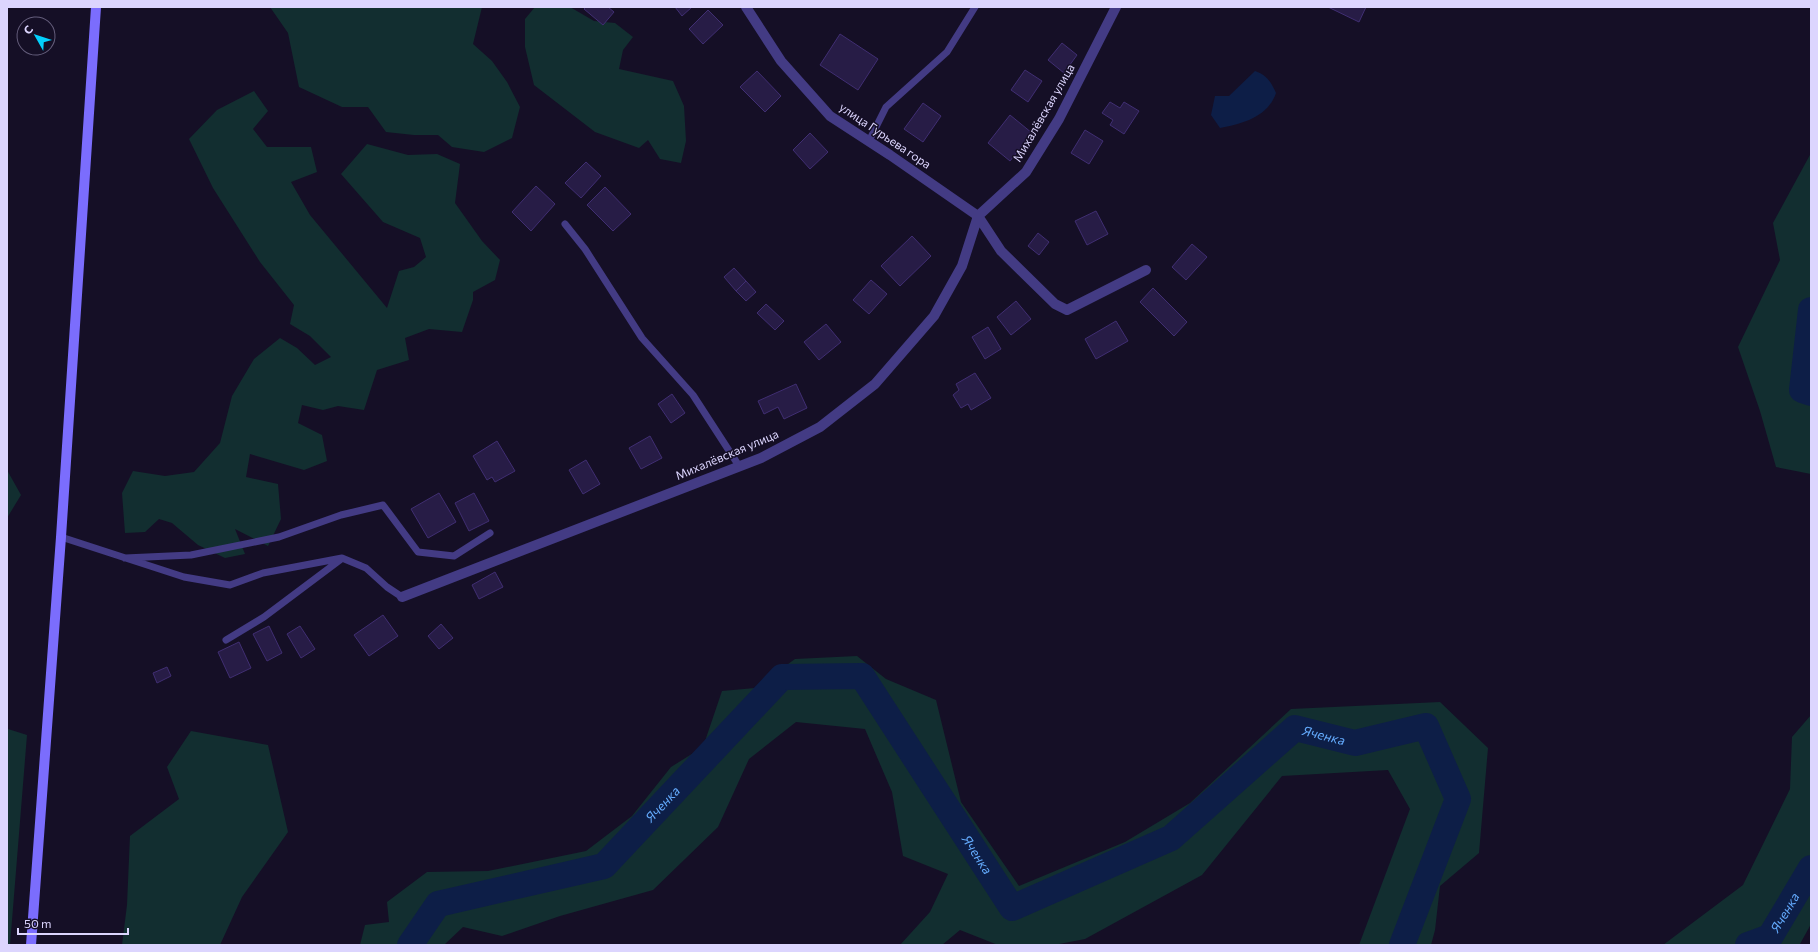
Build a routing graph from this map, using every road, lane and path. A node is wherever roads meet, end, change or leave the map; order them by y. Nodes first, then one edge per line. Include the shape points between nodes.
1 (96, 7) edge
2 (746, 7) edge
3 (975, 7) edge
4 (1116, 7) edge
5 (869, 141) junction
6 (978, 216) junction
7 (565, 224) dead end
8 (1146, 270) dead end
9 (739, 466) junction
10 (490, 533) dead end
11 (61, 537) junction
12 (125, 558) junction
13 (342, 558) junction
14 (402, 597) joint
15 (226, 640) dead end
16 (31, 945) edge

1 - 11 main road
2 - 5 street, улица Гурьева гора via 781,61 830,116
3 - 5 lane via 947,52 886,107
4 - 6 street, Михалёвская улица via 1059,119 1026,172
5 - 6 street, улица Гурьева гора
6 - 8 street via 1001,251 1055,304 1067,310
6 - 9 street, Михалёвская улица via 962,266 934,316 875,384 820,427 761,458
7 - 9 lane via 585,249 642,338 692,395
9 - 14 street, Михалёвская улица
10 - 12 lane via 454,556 418,552 383,505 341,515 279,537 191,556
11 - 12 lane
11 - 16 main road
12 - 13 lane via 184,576 230,584 263,573
13 - 14 lane via 366,568
13 - 15 lane via 264,617

